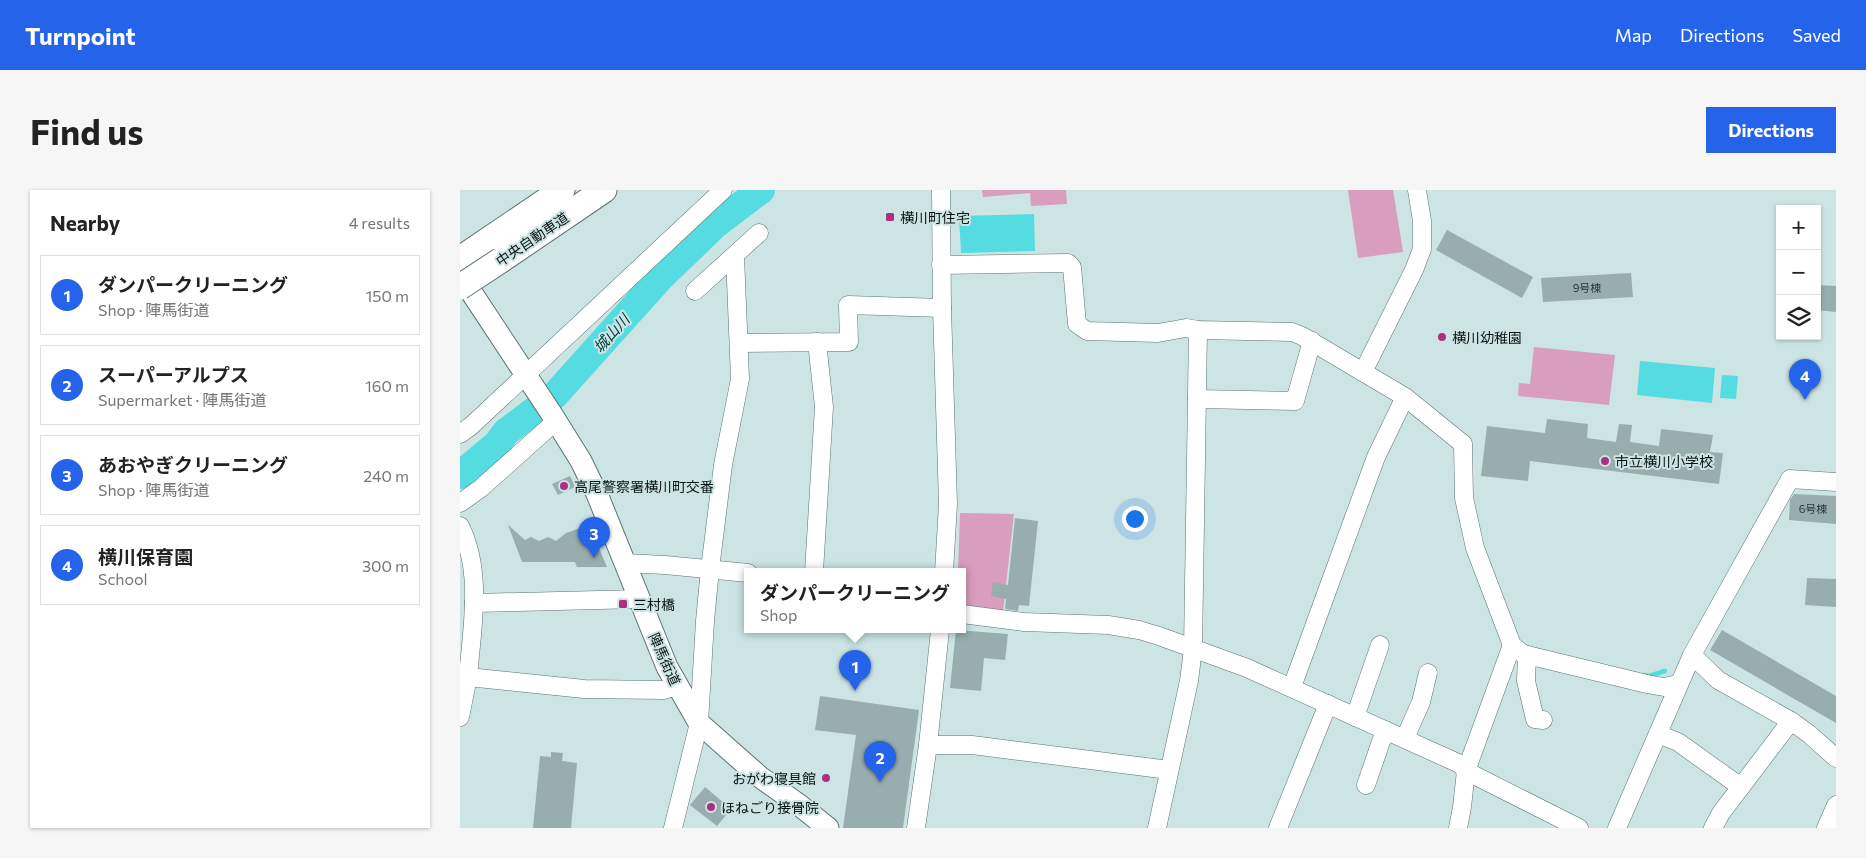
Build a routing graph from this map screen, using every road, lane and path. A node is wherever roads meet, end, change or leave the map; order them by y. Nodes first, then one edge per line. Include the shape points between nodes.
1 (562, 190) edge
2 (604, 190) edge
3 (722, 190) edge
4 (941, 190) edge
5 (1417, 190) edge
6 (759, 233) dead end
7 (495, 250) junction
8 (735, 256) junction
9 (460, 259) edge
10 (941, 265) junction
11 (460, 275) edge
12 (460, 287) edge
13 (695, 291) dead end
14 (942, 308) junction
15 (1198, 330) junction
16 (1312, 341) junction
17 (817, 342) junction
18 (739, 343) junction
19 (1363, 372) junction
20 (526, 375) junction
21 (1405, 397) junction
22 (1197, 399) junction
23 (555, 418) junction
24 (460, 434) edge
25 (1836, 482) edge
26 (460, 503) edge
27 (460, 526) edge
28 (624, 563) junction
29 (814, 568) edge
30 (944, 568) edge
31 (710, 569) junction
32 (744, 573) edge
33 (639, 599) junction
34 (474, 603) junction
35 (966, 615) edge
36 (940, 633) edge
37 (1380, 645) dead end
38 (1512, 645) junction
39 (1193, 649) junction
40 (1527, 655) junction
41 (1692, 655) junction
42 (1428, 673) dead end
43 (465, 684) edge
44 (1678, 684) junction
45 (677, 686) junction
46 (1292, 687) junction
47 (1328, 704) junction
48 (460, 717) edge
49 (1355, 717) junction
50 (1543, 720) dead end
51 (1791, 721) junction
52 (699, 723) junction
53 (1385, 730) junction
54 (1658, 734) junction
55 (1405, 738) junction
56 (928, 745) junction
57 (1836, 758) edge
58 (1169, 770) junction
59 (1466, 771) junction
60 (1366, 785) dead end
61 (1741, 787) junction
62 (1836, 805) edge
63 (673, 828) edge
64 (828, 828) edge
65 (916, 828) edge
66 (1157, 828) edge
67 (1278, 828) edge
68 (1458, 828) edge
69 (1579, 828) edge
70 (1617, 828) edge
71 (1713, 828) edge
72 (1826, 828) edge

1 - 7 highway, 中央自動車道
2 - 7 highway, 中央自動車道
3 - 20 street
4 - 10 street
5 - 19 street via 1422,249
6 - 8 street
7 - 9 highway, 中央自動車道
7 - 12 highway, 中央自動車道, bridge
8 - 13 street
8 - 18 street
10 - 14 street
10 - 15 street via 1068,263 1072,267 1077,324 1087,331 1158,333 1186,328
11 - 20 main road
14 - 17 street via 848,305 849,342
14 - 30 street via 948,504
15 - 16 street via 1292,332
15 - 22 street
16 - 19 street
16 - 22 street via 1295,401
17 - 18 street
17 - 29 street via 824,407
18 - 31 street via 740,379 723,465
19 - 21 street
20 - 23 main road, 陣馬街道
20 - 24 street
21 - 38 street via 1463,444 1464,498 1475,548
21 - 46 street via 1376,457
22 - 39 street
23 - 26 street
23 - 28 main road, 陣馬街道 via 597,494
25 - 41 street via 1790,479
27 - 34 street via 469,545
28 - 31 street
28 - 33 main road, 陣馬街道
31 - 32 street
31 - 52 street
33 - 34 street
33 - 45 main road, 陣馬街道
34 - 43 street
35 - 39 street via 1024,622 1108,625 1140,630
36 - 56 street
37 - 49 street
38 - 40 street
38 - 59 street
39 - 46 street
39 - 58 street
40 - 44 street via 1647,684 1664,687
40 - 50 street via 1526,681 1535,719
41 - 44 street
41 - 51 street via 1718,680
42 - 55 street via 1421,702
43 - 45 street via 664,690
43 - 48 street
44 - 54 street
45 - 52 main road, 陣馬街道
46 - 47 street
47 - 49 street
47 - 67 street
49 - 53 street
51 - 57 street
51 - 61 street
52 - 63 street
52 - 64 main road, 陣馬街道 via 760,777
53 - 55 street
53 - 60 street
54 - 61 street via 1678,742
54 - 70 street
55 - 59 street via 1460,764
56 - 58 street via 982,746
56 - 65 street
58 - 66 street
59 - 68 street
59 - 69 street
61 - 71 street
62 - 72 street

